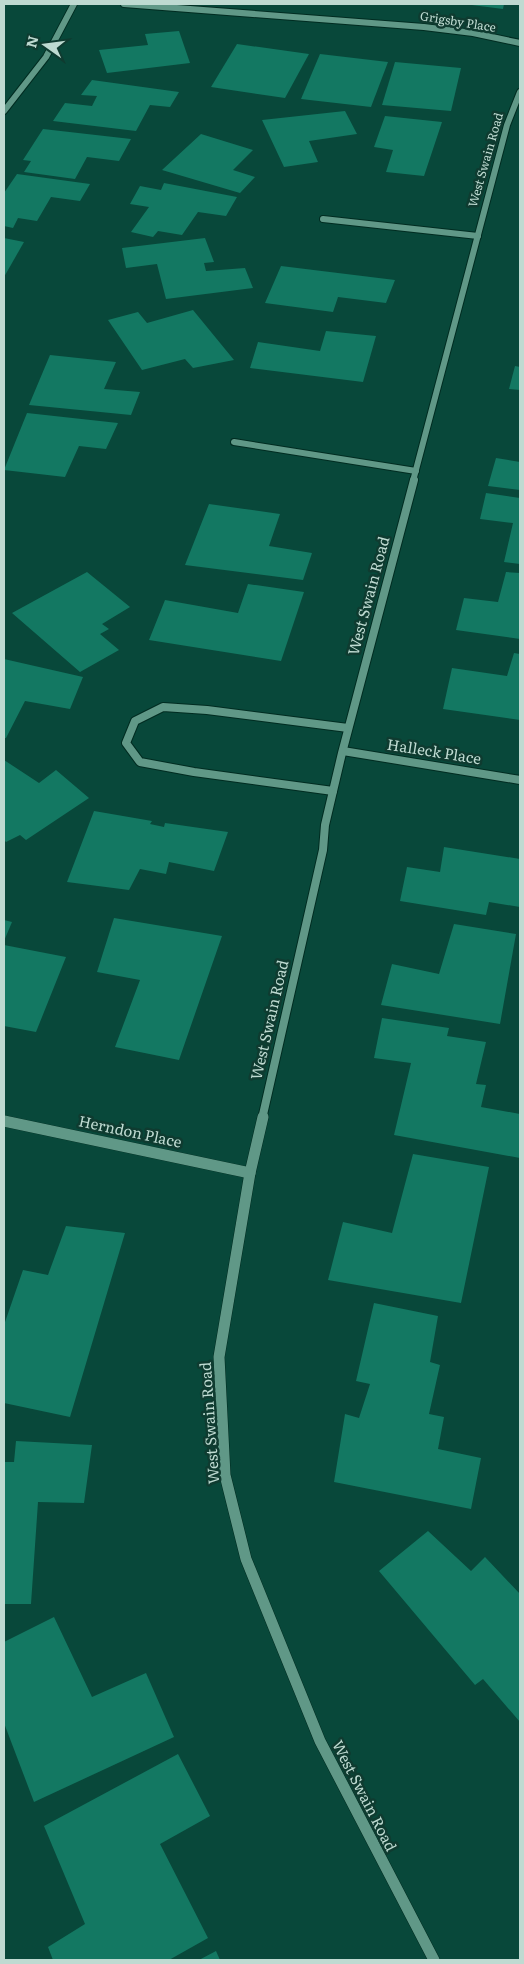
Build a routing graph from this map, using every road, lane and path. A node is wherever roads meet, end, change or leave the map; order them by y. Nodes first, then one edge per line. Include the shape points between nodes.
1 (74, 4) edge
2 (124, 4) edge
3 (520, 43) edge
4 (520, 92) edge
5 (4, 111) edge
6 (323, 219) dead end
7 (478, 236) junction
8 (234, 442) dead end
9 (416, 471) junction
10 (348, 728) junction
11 (343, 751) junction
12 (520, 780) edge
13 (334, 791) junction
14 (4, 1121) edge
15 (250, 1173) junction
16 (434, 1960) edge

1 - 5 street via 46,57
2 - 3 street, Grigsby Place via 424,27
4 - 7 street, West Swain Road via 507,125
6 - 7 street
7 - 9 street, West Swain Road
8 - 9 street
9 - 10 street, West Swain Road
10 - 11 street, West Swain Road
10 - 13 street via 163,707 135,721 126,743 140,762
11 - 12 street, Halleck Place
11 - 13 street, West Swain Road
13 - 15 street, West Swain Road
14 - 15 street, Herndon Place
15 - 16 street, West Swain Road via 219,1357 225,1475 246,1558 320,1741

